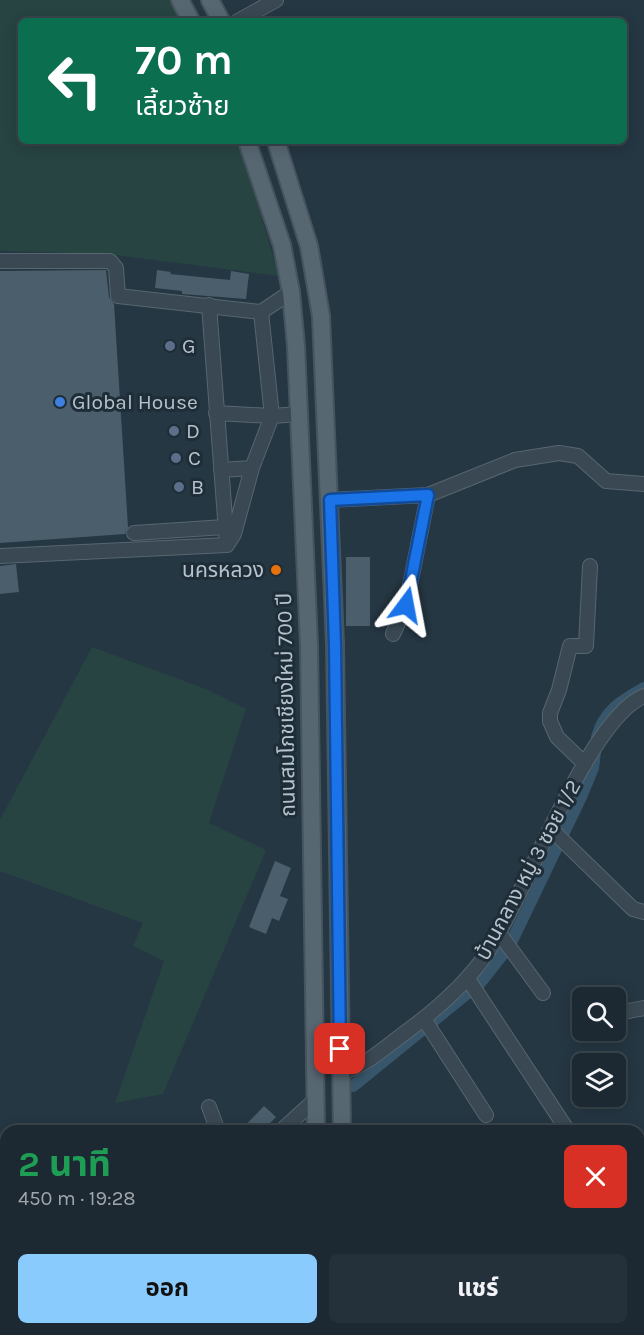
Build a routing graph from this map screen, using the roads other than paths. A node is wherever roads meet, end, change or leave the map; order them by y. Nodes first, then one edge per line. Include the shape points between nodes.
1 (180, 0) edge
2 (210, 0) edge
3 (276, 0) edge
4 (189, 18) edge
5 (219, 18) edge
6 (243, 18) edge
7 (248, 144) edge
8 (277, 144) edge
9 (0, 261) edge
10 (291, 292) junction
11 (209, 305) junction
12 (261, 312) junction
13 (216, 413) junction
14 (299, 414) junction
15 (272, 416) junction
16 (252, 468) junction
17 (221, 470) junction
18 (644, 484) edge
19 (428, 495) junction
20 (330, 500) junction
21 (225, 527) junction
22 (134, 533) dead end
23 (227, 545) junction
24 (0, 556) edge
25 (590, 566) dead end
26 (393, 634) dead end
27 (644, 696) edge
28 (585, 764) junction
29 (552, 830) junction
30 (644, 912) edge
31 (499, 933) junction
32 (468, 979) junction
33 (543, 993) dead end
34 (644, 1008) edge
35 (626, 1011) edge
36 (424, 1019) junction
37 (340, 1073) junction
38 (314, 1101) junction
39 (209, 1107) dead end
40 (486, 1115) dead end
41 (216, 1125) edge
42 (287, 1125) edge
43 (316, 1125) edge
44 (342, 1125) edge
45 (564, 1125) edge

1 - 4 main road
2 - 5 main road
3 - 6 street
7 - 10 main road, ถนนสมโภชเชียงใหม่ 700 ปี via 282,245
8 - 20 main road via 309,246 321,316
9 - 11 street via 110,261 116,268 118,296
10 - 12 street
10 - 14 main road, ถนนสมโภชเชียงใหม่ 700 ปี
11 - 12 street
11 - 13 street
12 - 15 street
13 - 15 street
13 - 17 street
14 - 15 street
14 - 38 main road, ถนนสมโภชเชียงใหม่ 700 ปี via 309,645
15 - 16 street
16 - 17 street
16 - 23 street via 234,534
17 - 21 street
18 - 19 street via 606,481 578,456 559,453 506,463
19 - 20 street
19 - 26 street via 404,611
20 - 37 main road
21 - 22 street
21 - 23 street
23 - 24 street
25 - 28 street via 586,646 570,646 550,713 556,737
27 - 28 street, บ้านกลาง หมู่ 3 ซอย 1/2 via 634,700 610,723
28 - 29 street, บ้านกลาง หมู่ 3 ซอย 1/2
29 - 30 street via 633,909
29 - 31 street, บ้านกลาง หมู่ 3 ซอย 1/2
31 - 32 street, บ้านกลาง หมู่ 3 ซอย 1/2
31 - 33 street
32 - 36 street, บ้านกลาง หมู่ 3 ซอย 1/2
32 - 45 street
34 - 35 street
36 - 37 street, บ้านกลาง หมู่ 3 ซอย 1/2 via 363,1063
36 - 40 street
37 - 44 main road
38 - 42 street
38 - 43 main road, ถนนสมโภชเชียงใหม่ 700 ปี
39 - 41 street

